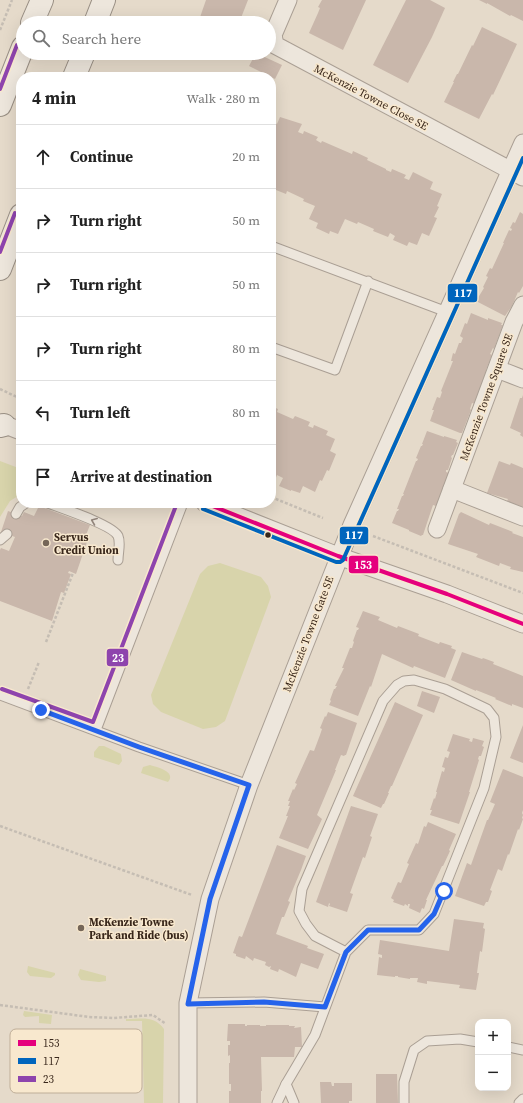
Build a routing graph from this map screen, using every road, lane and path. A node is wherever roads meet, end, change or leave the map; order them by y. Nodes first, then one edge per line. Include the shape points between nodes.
1 (12, 0) edge
2 (42, 0) edge
3 (104, 0) edge
4 (288, 0) edge
5 (35, 16) edge
6 (98, 16) edge
7 (276, 28) edge
8 (0, 30) edge
9 (276, 47) edge
10 (18, 60) edge
11 (81, 60) edge
12 (76, 72) edge
13 (0, 105) edge
14 (523, 143) edge
15 (517, 174) edge
16 (16, 228) edge
17 (276, 248) edge
18 (0, 269) edge
19 (368, 281) junction
20 (523, 305) edge
21 (447, 312) junction
22 (276, 348) edge
23 (497, 369) junction
24 (523, 379) edge
25 (0, 389) edge
26 (16, 397) edge
27 (452, 489) junction
28 (276, 499) edge
29 (19, 508) edge
30 (61, 508) edge
31 (181, 508) edge
32 (218, 508) edge
33 (16, 514) dead end
34 (523, 517) edge
35 (324, 518) dead end
36 (437, 529) dead end
37 (373, 536) dead end
38 (338, 556) junction
39 (118, 560) dead end
40 (73, 573) dead end
41 (523, 593) edge
42 (523, 624) edge
43 (46, 642) dead end
44 (39, 662) dead end
45 (28, 689) dead end
46 (0, 695) edge
47 (96, 730) junction
48 (249, 785) junction
49 (0, 826) edge
50 (193, 895) dead end
51 (346, 952) junction
52 (188, 1004) junction
53 (0, 1005) edge
54 (325, 1007) junction
55 (166, 1024) dead end
56 (475, 1042) edge
57 (511, 1048) edge
58 (523, 1050) edge
59 (286, 1084) junction
60 (523, 1099) edge
61 (188, 1103) edge
62 (277, 1103) edge
63 (294, 1103) edge
64 (404, 1103) edge
65 (519, 1103) edge

1 - 8 path
2 - 5 main road
3 - 6 main road
4 - 7 street, McKenzie Towne Close SE
9 - 15 street, McKenzie Towne Close SE
10 - 13 main road
11 - 12 main road
14 - 15 street, McKenzie Towne Gate SE
15 - 21 street, McKenzie Towne Gate SE
16 - 18 main road
17 - 19 lane
19 - 21 lane
19 - 22 lane via 335,370
20 - 23 street, McKenzie Towne Square SE
21 - 38 street, McKenzie Towne Gate SE
23 - 24 street
23 - 27 street, McKenzie Towne Square SE
25 - 26 path
27 - 34 street
27 - 36 street, McKenzie Towne Square SE
28 - 35 path
29 - 33 lane
39 -> 30 lane via 117,534 109,527
31 - 47 lane
32 - 38 street
37 - 41 path
38 - 42 street
38 - 48 street, McKenzie Towne Gate SE
40 - 43 path
44 - 45 path
46 - 47 lane
47 - 48 lane
48 - 52 street, McKenzie Towne Gate SE via 210,899
49 - 50 path
51 - 51 lane via 315,936 306,924 299,911 302,889 383,701 397,685 414,680 445,690 487,709 494,718 496,737 484,788 434,914 419,930 368,930
51 - 54 lane
52 - 54 lane via 264,1002
52 - 61 street, McKenzie Towne Gate SE
53 - 55 path via 89,1017 153,1015
54 - 59 lane via 315,1035
56 - 64 lane via 460,1039 427,1041 414,1050 404,1082
57 - 58 lane
59 - 62 lane
59 - 63 lane
60 - 65 lane

